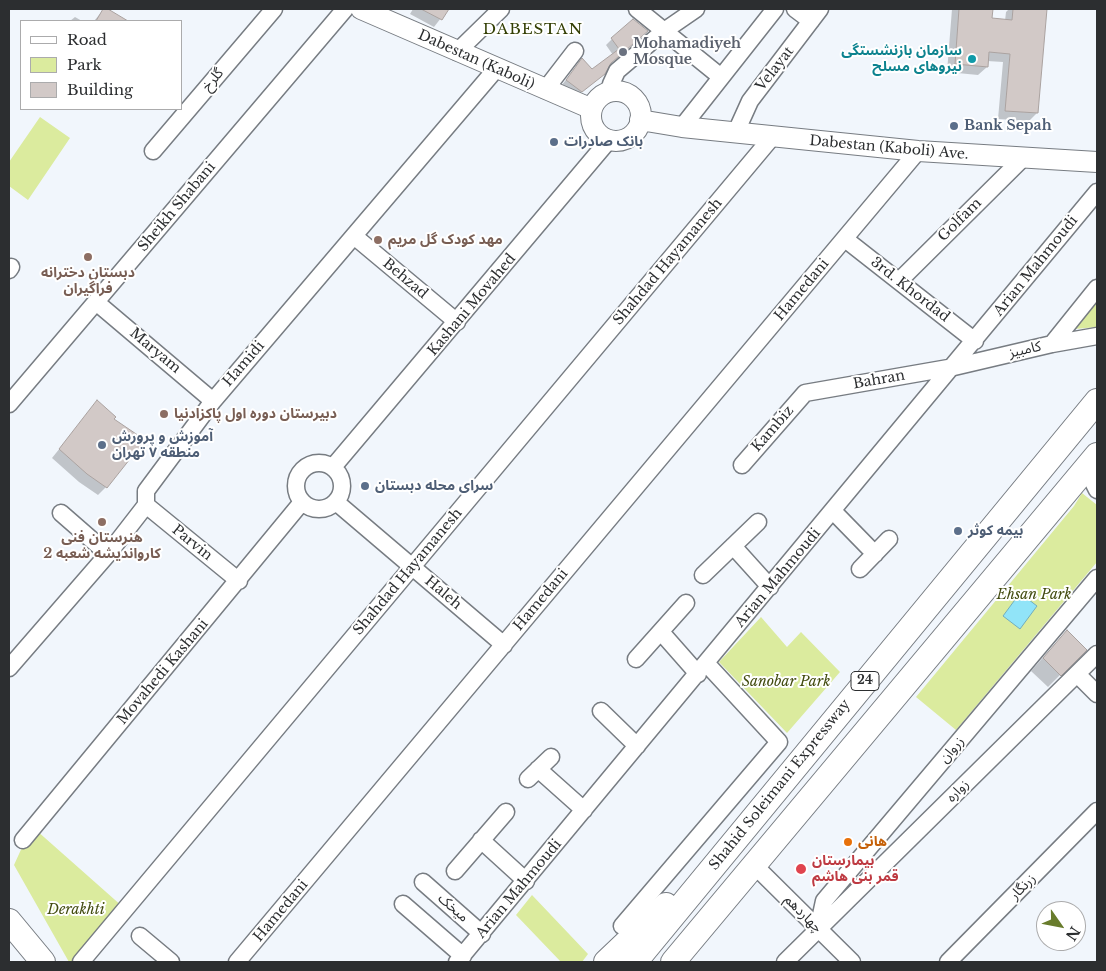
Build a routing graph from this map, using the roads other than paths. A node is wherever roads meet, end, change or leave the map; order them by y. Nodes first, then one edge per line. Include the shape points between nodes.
1 (274, 9) edge
2 (345, 9) edge
3 (361, 9) edge
4 (501, 9) edge
5 (637, 9) edge
6 (696, 9) edge
7 (775, 9) edge
8 (795, 9) edge
9 (816, 15) edge
10 (664, 32) junction
11 (575, 51) dead end
12 (457, 52) junction
13 (496, 69) junction
14 (721, 77) junction
15 (545, 90) junction
16 (611, 92) junction
17 (592, 109) junction
18 (640, 120) junction
19 (682, 127) junction
20 (736, 132) junction
21 (773, 136) junction
22 (609, 140) junction
23 (153, 151) dead end
24 (918, 151) junction
25 (1022, 159) junction
26 (1096, 161) edge
27 (1097, 192) edge
28 (354, 236) junction
29 (845, 238) junction
30 (899, 281) junction
31 (1097, 288) edge
32 (96, 302) junction
33 (457, 322) junction
34 (1097, 336) edge
35 (975, 341) junction
36 (1052, 344) junction
37 (954, 366) junction
38 (805, 393) joint
39 (213, 401) junction
40 (1097, 401) edge
41 (9, 404) edge
42 (1097, 455) edge
43 (742, 465) dead end
44 (333, 467) junction
45 (1097, 472) edge
46 (1097, 490) edge
47 (302, 502) junction
48 (336, 502) junction
49 (146, 505) junction
50 (833, 511) junction
51 (61, 513) dead end
52 (758, 522) dead end
53 (889, 539) dead end
54 (733, 546) junction
55 (108, 554) junction
56 (875, 554) junction
57 (412, 567) junction
58 (860, 569) dead end
59 (703, 575) dead end
60 (1097, 578) edge
61 (239, 581) junction
62 (770, 587) junction
63 (686, 603) dead end
64 (661, 632) junction
65 (504, 645) junction
66 (1097, 654) edge
67 (636, 659) dead end
68 (9, 668) edge
69 (702, 669) junction
70 (1077, 674) junction
71 (1097, 694) edge
72 (601, 711) dead end
73 (638, 746) junction
74 (551, 757) dead end
75 (584, 810) junction
76 (1097, 811) edge
77 (506, 812) dead end
78 (23, 840) dead end
79 (481, 840) junction
80 (730, 846) junction
81 (754, 865) junction
82 (455, 871) dead end
83 (526, 881) junction
84 (423, 882) dead end
85 (403, 904) dead end
86 (9, 921) edge
87 (9, 925) edge
88 (622, 926) dead end
89 (818, 929) junction
90 (482, 934) junction
91 (140, 936) dead end
92 (460, 959) edge
93 (163, 960) edge
94 (243, 960) edge
95 (29, 962) edge
96 (43, 962) edge
97 (81, 962) edge
98 (606, 962) edge
99 (635, 962) edge
100 (673, 962) edge
101 (785, 962) edge
102 (852, 962) edge
103 (948, 962) edge

1 - 23 street, گلرخ
2 - 32 street, Sheikh Shabani
3 - 12 main road, Dabestan (Kaboli)
4 - 12 street
5 - 10 street
6 - 10 street
7 - 14 street
8 - 9 street
9 - 20 street, Velayat via 750,101
10 - 14 street
10 - 16 street via 617,71
11 - 15 street
12 - 13 main road, Dabestan (Kaboli)
13 - 15 main road, Dabestan (Kaboli)
13 - 28 street, Hamidi
14 - 19 street
15 - 17 main road, Dabestan (Kaboli)
16 - 17 main road via 601,97
16 - 18 main road via 623,92 634,100
17 - 22 main road via 594,126
18 - 19 main road
18 - 22 main road via 628,138
19 - 20 main road, Dabestan (Kaboli) Ave.
20 - 21 main road, Dabestan (Kaboli) Ave.
21 - 24 main road, Dabestan (Kaboli) Ave.
21 - 57 street, Shahdad Hayamanesh
22 - 33 street, Kashani Movahed
24 - 25 main road, Dabestan (Kaboli) Ave.
24 - 29 street, Hamedani
25 - 26 main road, Dabestan (Kaboli) Ave.
25 - 30 street, Golfam
27 - 35 street, Arian Mahmoudi
28 - 33 street, Behzad
28 - 39 street, Hamidi
29 - 30 street, 3rd. Khordad
29 - 65 street, Hamedani
30 - 35 street, 3rd. Khordad
31 - 36 street
32 - 39 street, Maryam
32 - 41 street, Sheikh Shabani
33 - 44 street, Kashani Movahed
34 - 36 street, کامبیز
35 - 37 street, Arian Mahmoudi
36 - 37 street, کامبیز
37 - 38 street, Bahran
37 - 50 street, Arian Mahmoudi
38 - 43 street, Kambiz
39 - 49 street, Hamidi via 146,491
40 - 80 highway, Shahid Soleimani Expressway / 24
42 - 81 highway, 24
44 - 47 street via 318,463 304,468 296,489
44 - 48 street via 342,480 341,496
45 - 46 street via 1093,482
47 - 48 street via 315,509 330,507
47 - 61 street, Movahedi Kashani
48 - 57 street, Haleh
49 - 55 street, Hamidi
49 - 61 street, Parvin
50 - 56 street
50 - 62 street, Arian Mahmoudi
51 - 55 street
52 - 54 street
53 - 56 street
54 - 59 street
54 - 62 street
55 - 68 street, Hamidi
56 - 58 street
57 - 65 street, Haleh
57 - 97 street, Shahdad Hayamanesh
60 - 89 street, زروان via 824,901
61 - 78 street, Movahedi Kashani
62 - 69 street, Arian Mahmoudi
63 - 64 street
64 - 67 street
64 - 69 street
65 - 94 street, Hamedani
66 - 70 street, زواره
69 - 73 street, Arian Mahmoudi
69 - 88 street via 779,742
70 - 71 street
70 - 89 street, زواره
72 - 73 street
73 - 75 street, Arian Mahmoudi
74 - 75 street via 533,774
75 - 83 street, Arian Mahmoudi
76 - 103 street, زرنگار
77 - 79 street
79 - 82 street
79 - 83 street
80 - 98 highway
80 - 99 highway, Shahid Soleimani Expressway / 24
81 - 89 street, چهاردهم
81 - 100 highway, 24
83 - 90 street, Arian Mahmoudi
84 - 90 street, میخک
85 - 92 street
86 - 96 highway
87 - 95 highway
89 - 101 street, زواره
89 - 102 street, چهاردهم
90 - 92 street, Arian Mahmoudi
91 - 93 street

